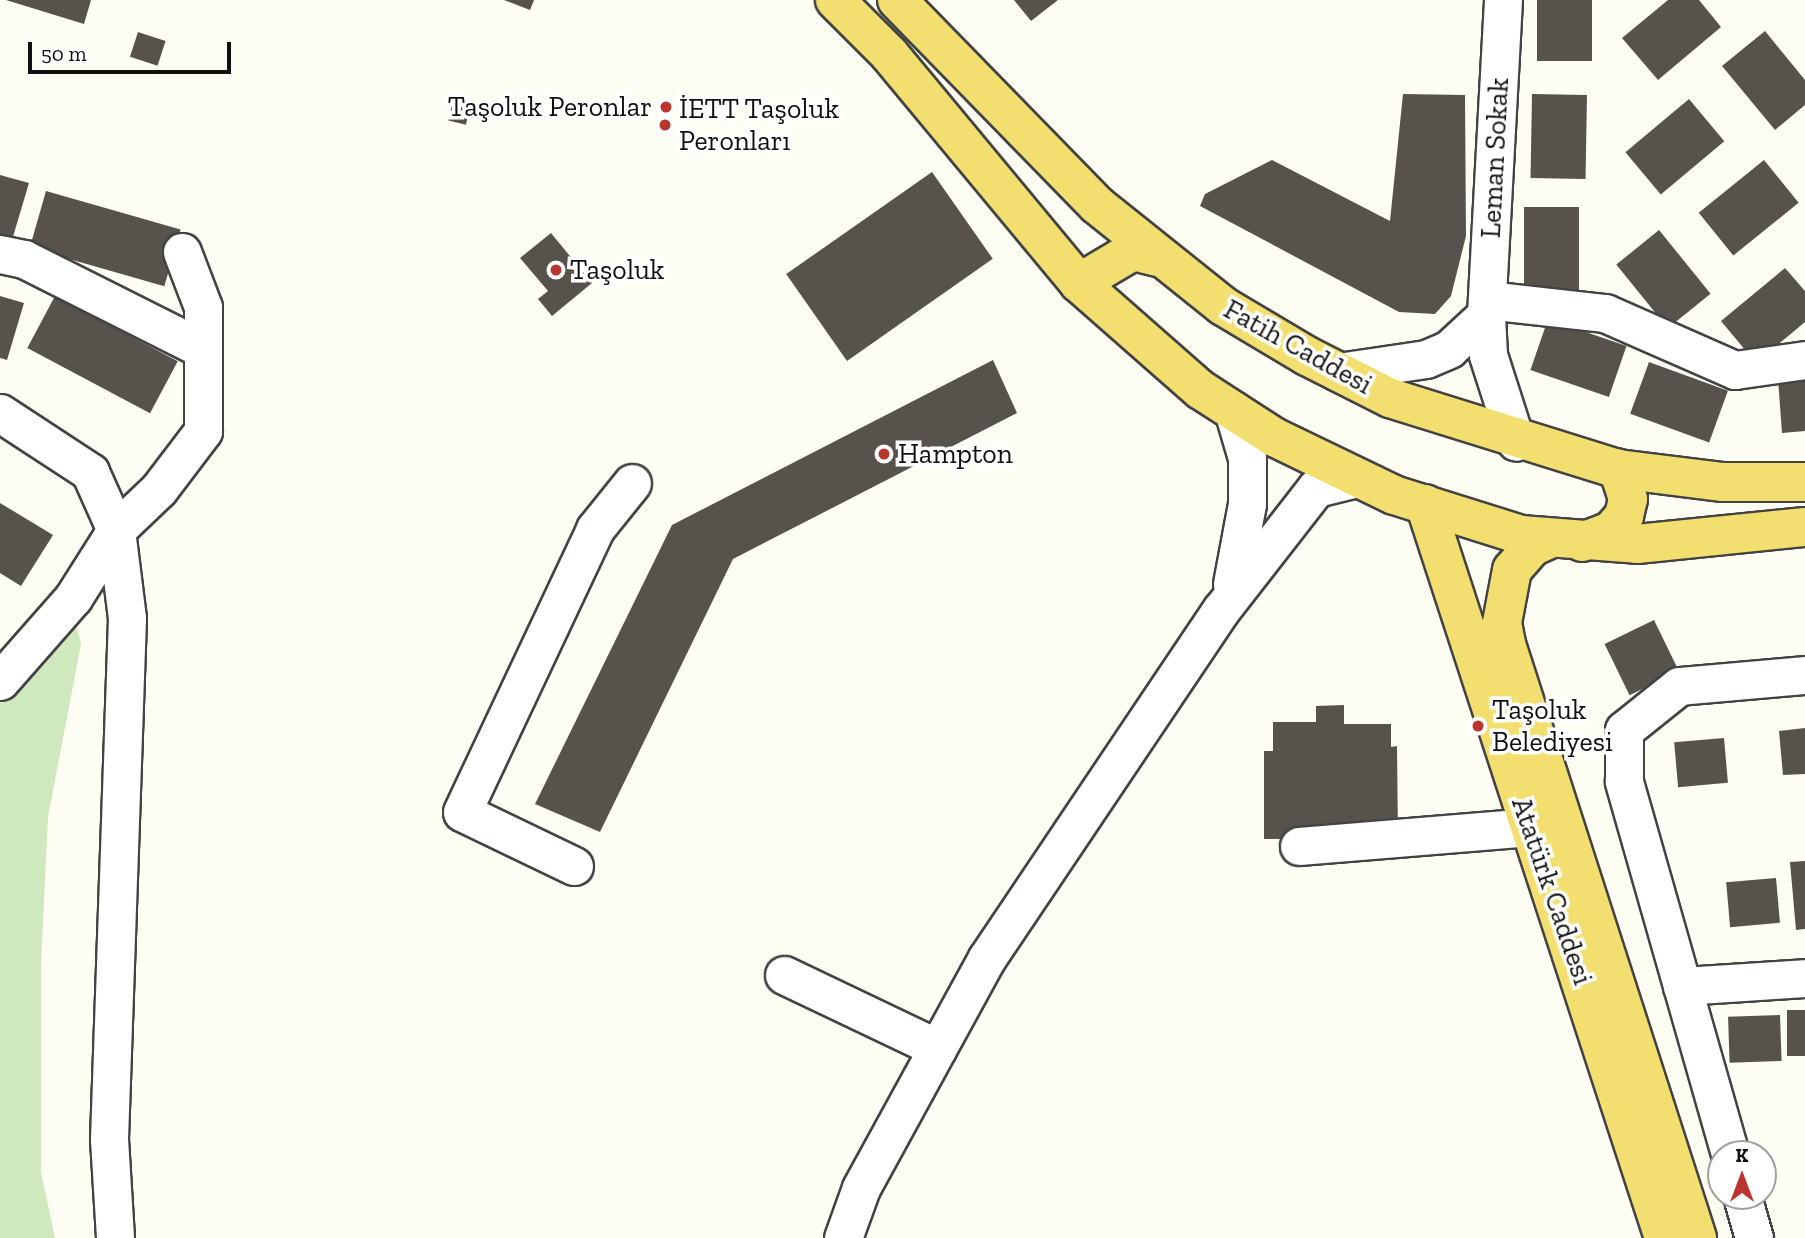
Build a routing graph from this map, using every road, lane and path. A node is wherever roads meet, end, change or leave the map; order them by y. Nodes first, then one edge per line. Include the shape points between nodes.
1 (897, 0) edge
2 (1503, 0) edge
3 (838, 2) edge
4 (182, 252) dead end
5 (0, 254) edge
6 (1157, 257) junction
7 (1079, 283) junction
8 (1487, 308) junction
9 (203, 349) junction
10 (1796, 361) edge
11 (1338, 372) junction
12 (1233, 410) junction
13 (0, 412) edge
14 (1516, 442) junction
15 (1618, 469) junction
16 (1357, 478) junction
17 (1805, 482) edge
18 (632, 483) dead end
19 (1425, 504) junction
20 (1805, 527) edge
21 (116, 530) junction
22 (1567, 540) junction
23 (1221, 610) junction
24 (1805, 675) edge
25 (0, 681) edge
26 (1530, 827) junction
27 (1299, 846) dead end
28 (574, 866) dead end
29 (784, 975) dead end
30 (1805, 978) edge
31 (1682, 986) junction
32 (937, 1048) junction
33 (1726, 1140) edge
34 (1746, 1210) edge
35 (115, 1238) edge
36 (843, 1238) edge
37 (1664, 1238) edge
38 (1697, 1238) edge
39 (1754, 1238) edge

1 - 6 main road, Fatih Caddesi via 1097,205
2 - 8 street, Leman Sokak
3 - 7 main road via 889,54
4 - 9 street via 203,307
5 - 9 street via 24,260
6 - 7 main road via 1133,251
6 - 11 main road, Fatih Caddesi via 1223,306
7 - 12 main road
8 - 10 street via 1605,313 1735,370
8 - 11 street via 1449,349 1426,359
8 - 14 street, Leman Sokak via 1488,355
9 - 21 street via 203,431 159,489
11 - 14 main road, Fatih Caddesi via 1390,398
12 - 16 main road
12 - 23 street via 1247,458 1246,534
13 - 21 street via 90,472
14 - 15 main road, Fatih Caddesi
15 - 17 main road, Fatih Caddesi via 1723,482
15 - 22 main road, Atatürk Caddesi via 1628,499 1624,516 1611,531
16 - 19 main road
16 - 23 street via 1316,488
18 - 28 street via 594,529 462,812
19 - 22 main road
19 - 26 main road, Atatürk Caddesi
20 - 22 main road via 1637,544
21 - 25 street via 73,598
21 - 35 street via 127,618 108,1139
22 - 38 main road, Atatürk Caddesi via 1532,547 1512,570 1502,623 1506,645
23 - 32 street via 987,958
24 - 31 street via 1679,686 1624,730 1624,781
26 - 27 street
26 - 37 main road, Atatürk Caddesi
29 - 32 street
30 - 31 street
31 - 33 street
32 - 36 street via 861,1188
34 - 39 street

